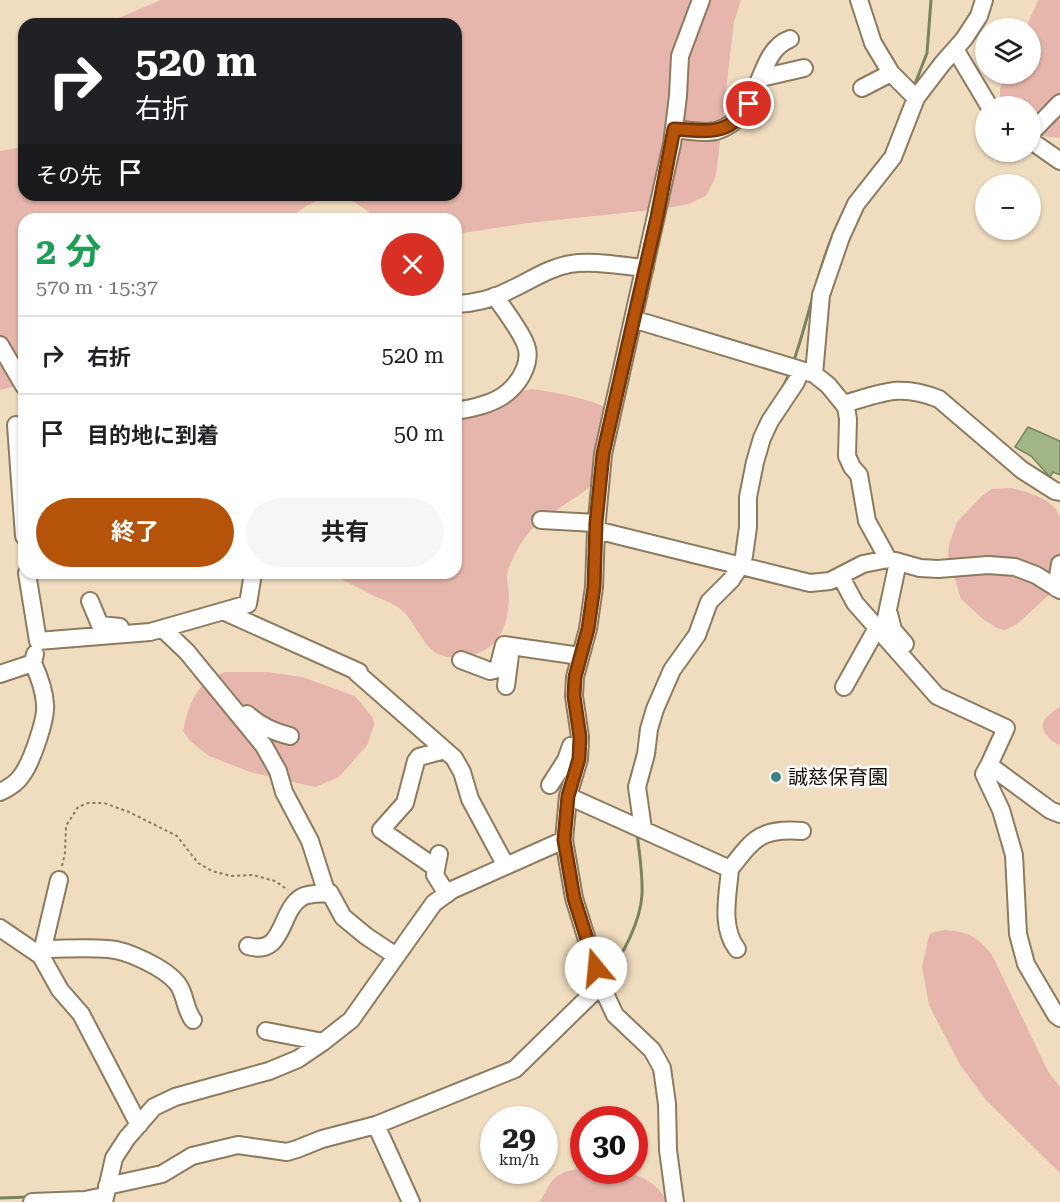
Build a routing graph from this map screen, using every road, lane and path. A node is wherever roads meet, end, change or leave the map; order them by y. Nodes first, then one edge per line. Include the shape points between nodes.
1 (701, 0) edge
2 (858, 0) edge
3 (984, 0) edge
4 (790, 39) dead end
5 (955, 49) junction
6 (804, 68) dead end
7 (891, 73) junction
8 (761, 78) junction
9 (862, 88) dead end
10 (983, 96) edge
11 (916, 98) junction
12 (1060, 103) edge
13 (1041, 123) edge
14 (674, 129) junction
15 (1041, 148) edge
16 (1060, 161) edge
17 (645, 268) junction
18 (495, 296) junction
19 (462, 304) edge
20 (633, 319) junction
21 (0, 345) edge
22 (808, 372) junction
23 (18, 376) edge
24 (844, 404) junction
25 (462, 410) edge
26 (18, 424) edge
27 (0, 433) edge
28 (1060, 492) edge
29 (541, 520) dead end
30 (596, 527) junction
31 (893, 561) junction
32 (1060, 564) edge
33 (741, 566) junction
34 (841, 577) junction
35 (28, 579) edge
36 (252, 579) edge
37 (1058, 589) edge
38 (90, 601) dead end
39 (225, 612) junction
40 (888, 614) junction
41 (163, 629) junction
42 (879, 631) junction
43 (127, 634) junction
44 (38, 641) junction
45 (512, 646) junction
46 (580, 656) junction
47 (461, 660) dead end
48 (33, 663) junction
49 (0, 674) edge
50 (506, 686) dead end
51 (844, 687) dead end
52 (949, 692) dead end
53 (230, 705) junction
54 (290, 736) dead end
55 (580, 746) junction
56 (445, 750) junction
57 (989, 765) junction
58 (550, 785) dead end
59 (0, 792) edge
60 (568, 796) junction
61 (1060, 814) edge
62 (637, 826) junction
63 (802, 831) dead end
64 (564, 840) junction
65 (506, 866) junction
66 (729, 869) junction
67 (58, 880) joint
68 (327, 894) junction
69 (447, 894) junction
70 (301, 898) junction
71 (0, 928) edge
72 (248, 946) dead end
73 (737, 949) dead end
74 (42, 952) junction
75 (396, 956) junction
76 (602, 985) junction
77 (1060, 1018) edge
78 (193, 1020) dead end
79 (266, 1031) dead end
80 (323, 1042) junction
81 (139, 1125) junction
82 (376, 1125) junction
83 (105, 1195) edge
84 (32, 1202) edge
85 (411, 1202) edge
86 (675, 1202) edge

1 - 14 street via 680,56
2 - 7 street via 873,43
3 - 5 street via 979,16
4 - 8 street via 773,53
5 - 10 street
5 - 11 street
6 - 8 street
7 - 9 street
7 - 11 street
8 - 14 street via 740,118 730,126 714,132
11 - 22 street via 893,157 856,204 841,237 821,295
12 - 13 street
14 - 17 street
15 - 16 street
17 - 18 street via 572,264 541,273
17 - 20 street
18 - 19 street
18 - 25 street via 526,344 525,370 508,392
20 - 22 street
20 - 30 street via 603,454
21 - 23 street
22 - 24 street via 828,384
22 - 33 street via 762,438 748,497 748,527
24 - 28 street via 909,389 939,399 1022,470
24 - 31 street via 848,418 847,456 859,475 867,521
26 - 27 street
29 - 30 street
30 - 33 street
30 - 46 street via 594,587
31 - 34 street via 863,564
31 - 37 street via 938,569 1015,567
31 - 40 street
32 - 37 street
33 - 34 street via 810,582
33 - 62 street via 709,602 698,635 672,670 655,709 637,787
34 - 42 street via 855,603
35 - 44 street
36 - 39 street via 248,604
38 - 43 street via 100,625 126,627
39 - 41 street
39 - 56 street via 359,672
40 - 42 street
40 - 52 street via 893,630 940,688
41 - 43 street
41 - 53 street
42 - 51 street
42 - 57 street via 937,696 1006,728
43 - 44 street
44 - 48 street
45 - 46 street
45 - 47 street via 504,645 498,669 490,671
45 - 50 street
46 - 55 street via 574,696
48 - 49 street
48 - 59 street via 41,679 46,706 42,730 23,775
53 - 54 street via 260,726
53 - 68 street via 264,746 278,771 284,792 310,841
55 - 58 street via 571,746
55 - 60 street
56 - 65 street via 462,772 470,799
56 - 69 street via 419,757 405,803 381,830 438,861 435,875
57 - 61 street
57 - 77 street via 984,774 1001,810 1014,855 1018,934 1026,964
60 - 62 street
60 - 64 street
62 - 66 street
63 - 66 street via 764,834 748,845
64 - 65 street
64 - 76 street via 574,898
65 - 69 street
66 - 73 street via 726,924 729,939
67 - 70 path via 66,826 78,807 104,803 177,836 198,863 212,871 275,881
67 - 74 street
68 - 70 street
68 - 75 street via 330,893 343,917
69 - 75 street via 434,903
70 - 72 street via 292,906 273,942 262,948
71 - 74 street
74 - 78 street via 110,948 154,964 182,989 186,1011
74 - 81 street via 60,990 81,1014
75 - 80 street via 351,1020
76 - 82 street via 515,1069
76 - 86 street via 615,1015 652,1050 662,1068
79 - 80 street
80 - 81 street via 298,1059 269,1071 175,1097 154,1107
81 - 83 street via 114,1158
82 - 83 street via 287,1152 238,1145 192,1156 162,1174
82 - 85 street
83 - 84 street via 85,1200

